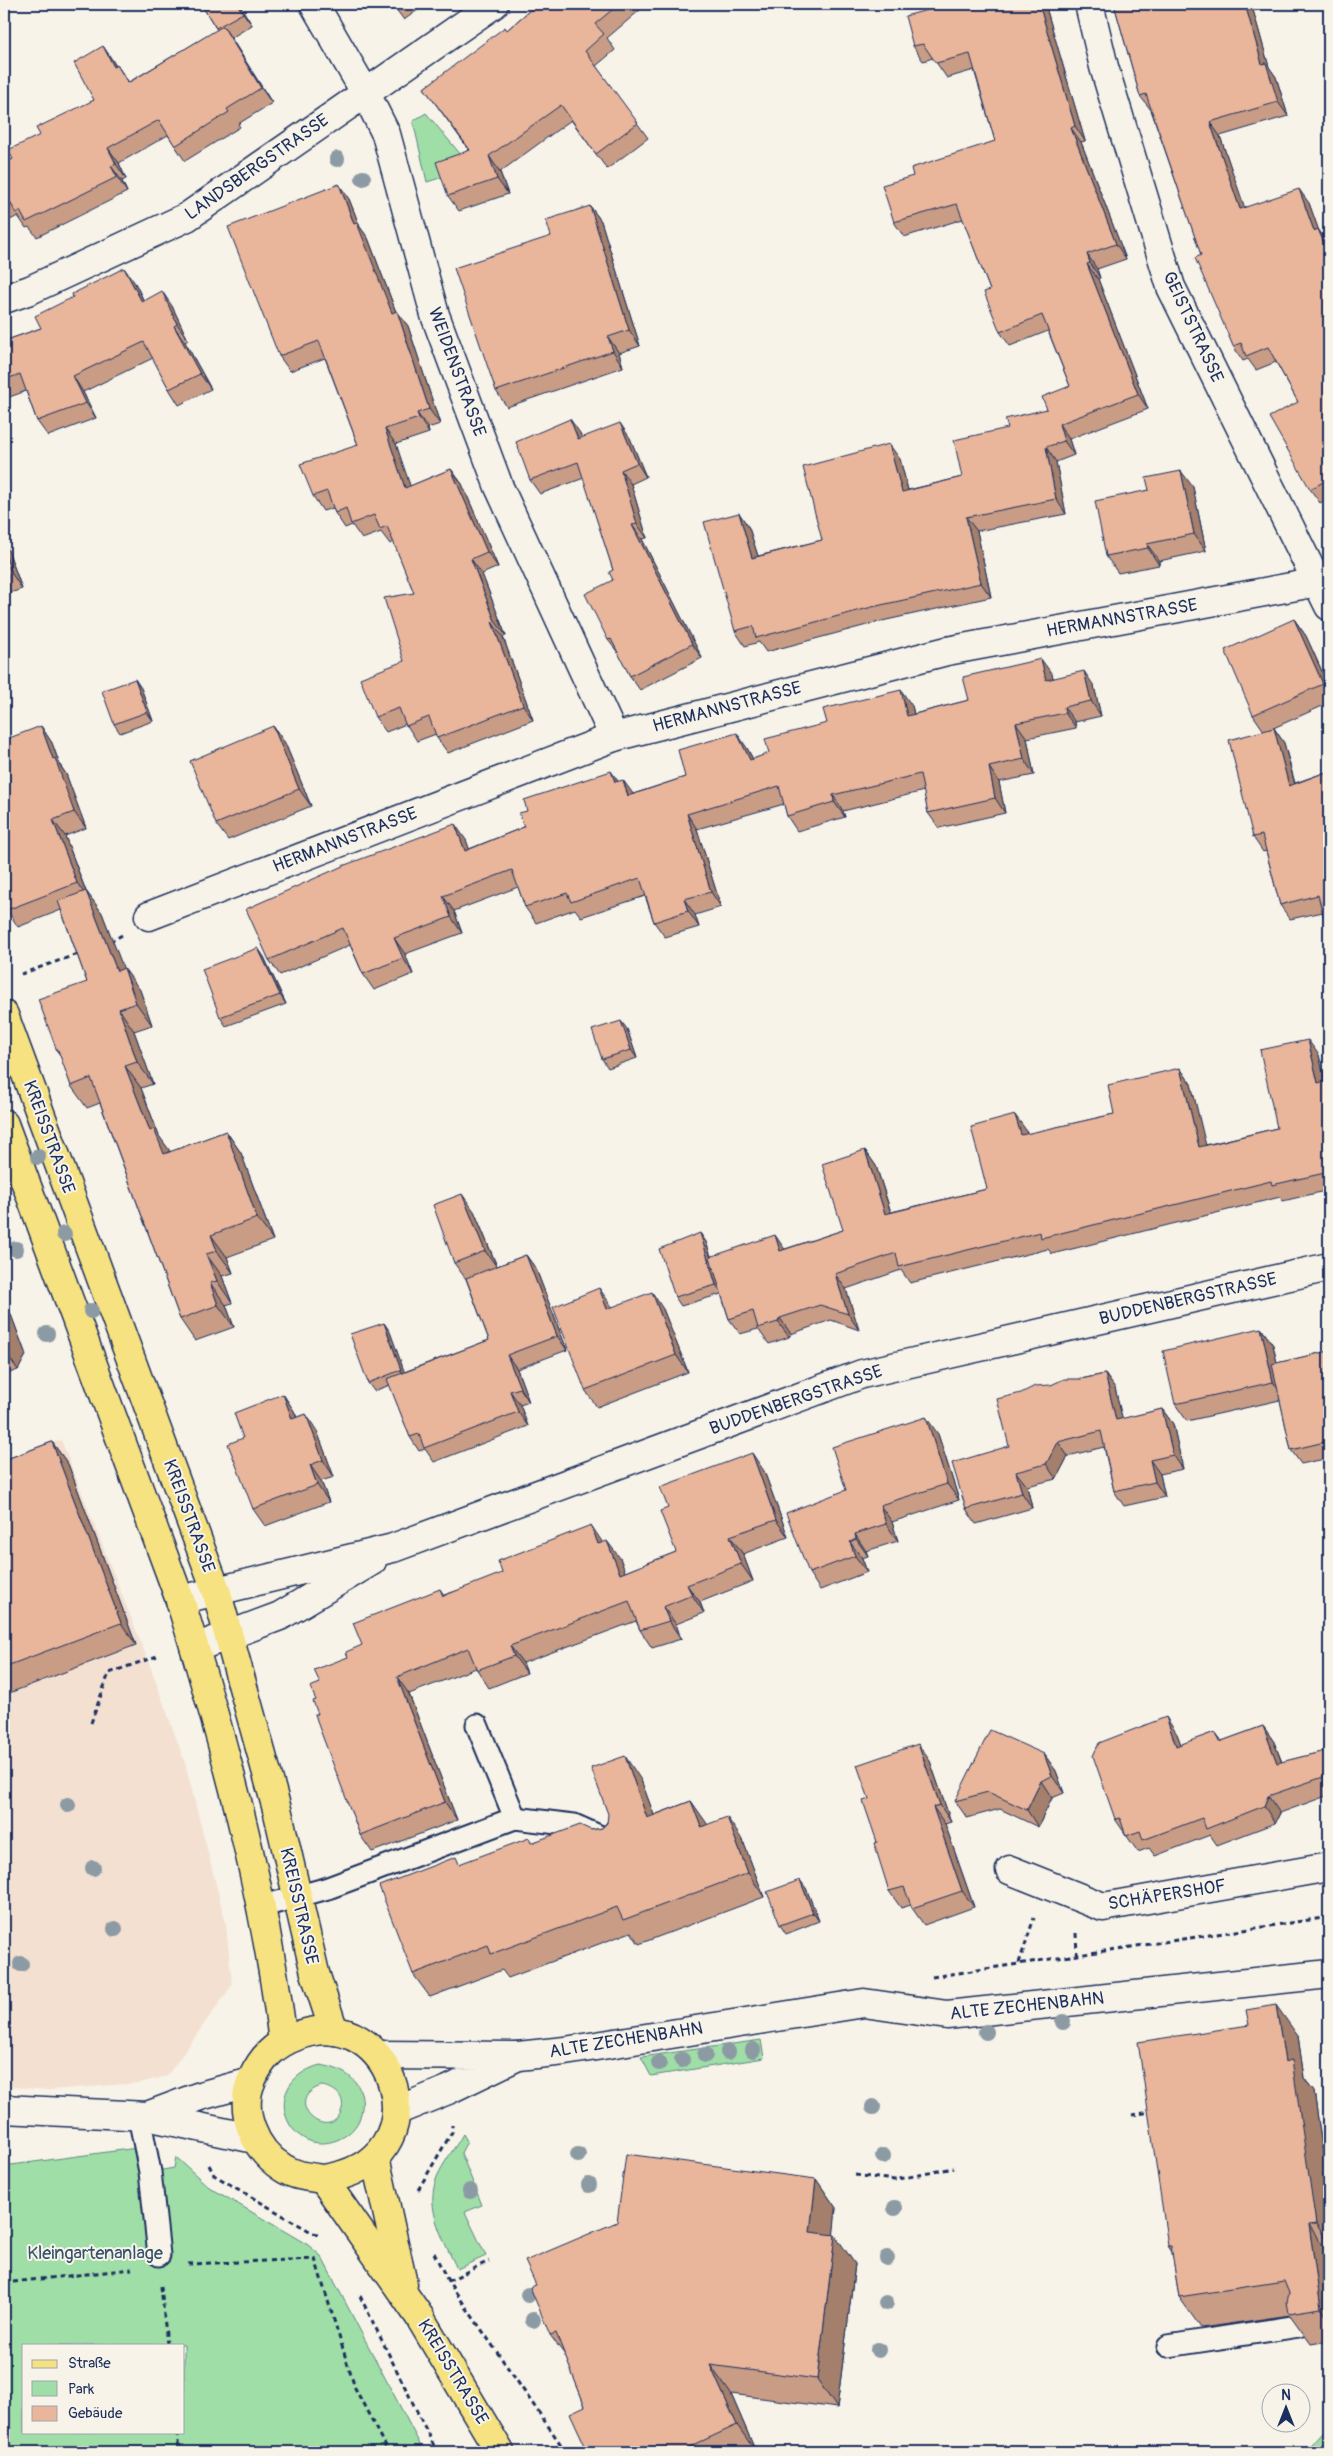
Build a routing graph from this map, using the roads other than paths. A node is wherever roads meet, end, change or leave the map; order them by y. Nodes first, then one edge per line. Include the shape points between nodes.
1 (314, 4) edge
2 (494, 4) edge
3 (1089, 4) edge
4 (365, 92) junction
5 (4, 299) edge
6 (1325, 589) edge
7 (614, 737) junction
8 (149, 916) road end
9 (4, 1015) edge
10 (4, 1124) edge
11 (1329, 1267) edge
12 (392, 1548) junction
13 (216, 1590) junction
14 (180, 1600) junction
15 (229, 1635) junction
16 (195, 1648) junction
17 (477, 1725) dead end
18 (515, 1818) junction
19 (612, 1842) edge
20 (1329, 1867) edge
21 (1010, 1870) dead end
22 (296, 1897) junction
23 (260, 1907) junction
24 (1329, 1974) edge
25 (334, 2031) junction
26 (283, 2042) junction
27 (378, 2055) junction
28 (518, 2056) junction
29 (251, 2082) junction
30 (4, 2109) edge
31 (396, 2110) junction
32 (143, 2116) junction
33 (255, 2139) junction
34 (375, 2156) junction
35 (323, 2179) junction
36 (159, 2255) dead end
37 (405, 2293) junction
38 (1299, 2326) edge
39 (1168, 2346) dead end
40 (500, 2452) edge

1 - 4 street, WEIDENSTRASSE
2 - 4 street, LANDSBERGSTRASSE
3 - 6 street, GEISTSTRASSE via 1104,67 1171,287
4 - 5 street, LANDSBERGSTRASSE via 187,217
4 - 7 street, WEIDENSTRASSE via 386,134 435,315 499,488
6 - 7 street, HERMANNSTRASSE via 947,650
7 - 8 street, HERMANNSTRASSE
9 - 13 main road, KREISSTRASSE
10 - 14 main road
11 - 12 street, BUDDENBERGSTRASSE via 862,1374
12 - 13 street, BUDDENBERGSTRASSE
12 - 15 street, BUDDENBERGSTRASSE via 280,1616
13 - 14 street, BUDDENBERGSTRASSE
13 - 15 main road, KREISSTRASSE
14 - 16 main road
15 - 16 street, BUDDENBERGSTRASSE
15 - 22 main road, KREISSTRASSE via 278,1813
16 - 23 main road
17 - 18 lane
18 - 19 lane via 574,1825
18 - 22 lane
20 - 21 street, SCHÄPERSHOF via 1103,1907
22 - 23 lane
22 - 25 main road, KREISSTRASSE
23 - 26 main road
24 - 28 street, ALTE ZECHENBAHN via 946,2015 864,2003
25 - 26 main road via 308,2032
25 - 27 main road via 350,2036
26 - 29 main road via 269,2052
27 - 28 street, ALTE ZECHENBAHN
27 - 31 main road via 389,2072
28 - 31 street, ALTE ZECHENBAHN via 448,2090
29 - 32 street
29 - 33 main road via 249,2120
30 - 32 street
31 - 34 main road via 393,2128
32 - 33 street
32 - 36 lane
33 - 35 main road via 283,2168 302,2176
34 - 35 main road via 342,2176
34 - 37 main road, KREISSTRASSE
35 - 37 main road, KREISSTRASSE
37 - 40 main road, KREISSTRASSE
38 - 39 lane

